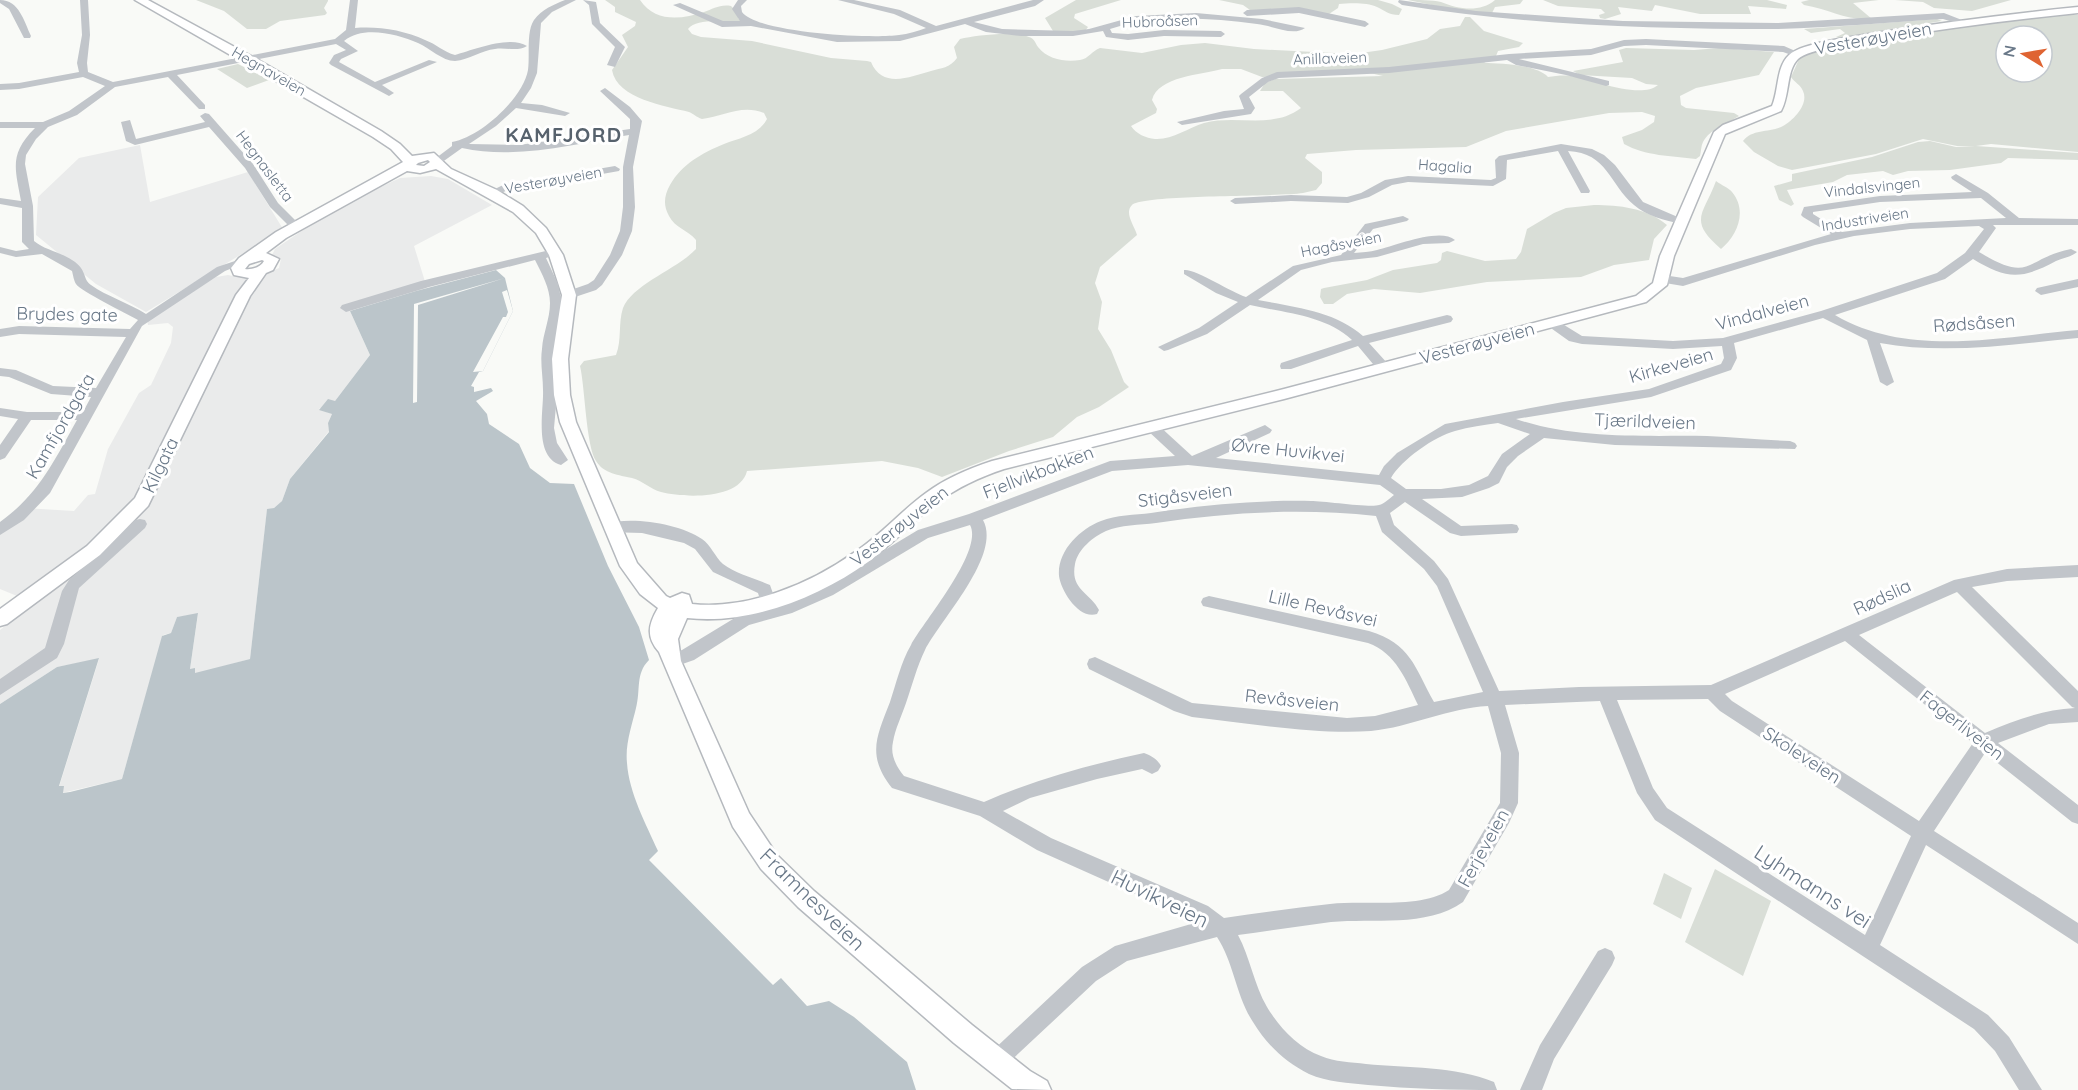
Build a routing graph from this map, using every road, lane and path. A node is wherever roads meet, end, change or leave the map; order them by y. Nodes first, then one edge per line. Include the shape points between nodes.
1 (0, 0) edge
2 (84, 0) edge
3 (140, 0) edge
4 (354, 0) edge
5 (587, 0) edge
6 (742, 0) edge
7 (842, 0) edge
8 (850, 0) edge
9 (1040, 0) edge
10 (1389, 0) edge
11 (568, 1) edge
12 (1398, 1) edge
13 (677, 4) dead end
14 (2078, 10) edge
15 (1238, 19) junction
16 (967, 21) junction
17 (1963, 21) junction
18 (751, 23) junction
19 (1365, 24) dead end
20 (1301, 28) dead end
21 (935, 29) junction
22 (350, 31) junction
23 (1107, 31) junction
24 (1221, 34) dead end
25 (1096, 35) dead end
26 (27, 36) dead end
27 (338, 41) junction
28 (522, 46) dead end
29 (1797, 54) junction
30 (1509, 57) junction
31 (249, 59) junction
32 (432, 62) dead end
33 (612, 65) dead end
34 (84, 74) junction
35 (171, 74) junction
36 (1606, 83) dead end
37 (112, 85) junction
38 (375, 85) junction
39 (0, 87) edge
40 (605, 91) dead end
41 (389, 93) dead end
42 (512, 105) junction
43 (565, 113) dead end
44 (206, 115) junction
45 (126, 122) dead end
46 (1182, 122) dead end
47 (0, 125) edge
48 (44, 125) junction
49 (636, 131) junction
50 (458, 145) junction
51 (1562, 147) junction
52 (423, 163) junction
53 (615, 169) dead end
54 (1956, 177) dead end
55 (1585, 191) dead end
56 (492, 193) junction
57 (1984, 195) junction
58 (0, 201) edge
59 (1235, 201) dead end
60 (28, 207) junction
61 (332, 208) junction
62 (1402, 219) dead end
63 (1681, 221) junction
64 (2017, 222) junction
65 (2078, 222) edge
66 (1983, 223) junction
67 (295, 226) junction
68 (1841, 236) junction
69 (1449, 240) dead end
70 (0, 250) edge
71 (41, 251) junction
72 (2071, 252) dead end
73 (547, 254) junction
74 (1973, 254) junction
75 (1345, 257) junction
76 (270, 258) junction
77 (244, 267) junction
78 (260, 272) junction
79 (1188, 272) dead end
80 (1663, 279) junction
81 (2078, 283) edge
82 (2041, 291) dead end
83 (243, 295) junction
84 (569, 295) junction
85 (1250, 302) junction
86 (346, 308) dead end
87 (1826, 314) junction
88 (1447, 319) dead end
89 (1552, 323) junction
90 (139, 326) junction
91 (0, 333) edge
92 (2078, 334) edge
93 (1873, 338) junction
94 (1361, 341) junction
95 (1727, 342) junction
96 (1164, 347) dead end
97 (1286, 366) dead end
98 (1383, 367) junction
99 (0, 372) edge
100 (1887, 382) dead end
101 (100, 393) junction
102 (0, 412) edge
103 (27, 416) junction
104 (87, 416) junction
105 (1501, 419) junction
106 (1152, 427) junction
107 (1264, 430) dead end
108 (1542, 433) junction
109 (1790, 446) dead end
110 (0, 455) edge
111 (561, 460) dead end
112 (1193, 460) junction
113 (1383, 480) junction
114 (1406, 494) junction
115 (1382, 511) junction
116 (974, 518) junction
117 (140, 524) dead end
118 (611, 528) junction
119 (0, 530) edge
120 (1512, 530) dead end
121 (2078, 571) edge
122 (1959, 584) junction
123 (31, 599) junction
124 (768, 602) junction
125 (1209, 603) dead end
126 (678, 605) junction
127 (1091, 610) dead end
128 (0, 619) edge
129 (0, 627) edge
130 (1847, 634) junction
131 (669, 654) junction
132 (1095, 664) dead end
133 (0, 688) edge
134 (1712, 692) junction
135 (1606, 694) junction
136 (1494, 698) junction
137 (2078, 702) edge
138 (1429, 709) junction
139 (2078, 715) edge
140 (1983, 742) junction
141 (1152, 766) dead end
142 (985, 810) junction
143 (2078, 816) edge
144 (1922, 833) junction
145 (1221, 928) junction
146 (2078, 934) edge
147 (1868, 950) junction
148 (1605, 958) dead end
149 (996, 1061) junction
150 (1038, 1090) edge
151 (1486, 1090) edge
152 (1531, 1090) edge
153 (2031, 1090) edge

1 - 26 street via 14,7
2 - 34 street
3 - 31 main road, Hegnaveien
4 - 22 street
5 - 33 street via 593,4 596,24 620,47
6 - 18 street via 737,5 739,16
7 - 8 street
8 - 21 street via 897,12
9 - 16 street
10 - 12 street
11 - 42 street via 549,10 537,22 531,77
12 - 17 street via 1476,14 1623,24 1791,26 1944,16
13 - 18 street via 722,24
14 - 17 main road, Vesterøyveien
15 - 19 street via 1250,12 1299,10
15 - 20 street
15 - 23 street via 1164,16 1131,20
16 - 21 street
16 - 23 street via 974,28 994,32
17 - 29 main road, Vesterøyveien via 1834,43
18 - 21 street via 860,40 900,38
22 - 27 street
22 - 28 street via 393,33 421,41 454,58 494,46
23 - 24 street, Hubroåsen via 1128,37
23 - 25 street
27 - 31 street
27 - 38 street via 353,51 337,57 334,63
29 - 30 street, Anillaveien via 1646,42 1591,52
29 - 63 main road, Vesterøyveien via 1788,64 1777,108 1727,128 1717,136
30 - 36 street, Anillaveien via 1519,63
30 - 46 street, Anillaveien via 1389,70 1277,75 1244,96 1248,112
31 - 35 street
31 - 52 main road, Hegnaveien
32 - 38 street
34 - 37 street
34 - 39 street
35 - 37 street
35 - 44 street
37 - 48 street via 73,113
38 - 41 street
40 - 49 street via 634,116
42 - 43 street
42 - 50 street
44 - 45 street, Hegnasletta via 135,142 131,141
44 - 67 street, Hegnasletta via 249,166 274,205
47 - 48 street
48 - 60 street via 28,141 20,157 18,169
49 - 50 street via 505,149
49 - 84 street via 630,154 629,207 623,239 598,282
50 - 52 street
51 - 55 street
51 - 59 street, Hagalia via 1503,158 1501,178 1493,183 1408,179 1389,182 1347,200
51 - 63 street, Hagalia via 1596,154 1638,203
52 - 56 main road, Vesterøyveien
52 - 61 main road
53 - 56 street, Vesterøyveien
54 - 57 street
56 - 73 main road, Vesterøyveien via 534,223
57 - 64 street
57 - 68 street, Vindalsvingen via 1880,199 1808,209 1807,215
58 - 60 street
60 - 71 street via 28,242
61 - 67 main road
61 - 76 main road via 284,239
62 - 75 street via 1369,226
63 - 80 main road, Vesterøyveien
64 - 65 street, Industriveien
64 - 66 street, Industriveien
66 - 68 street, Industriveien
66 - 74 street, Vindalveien via 1990,228
67 - 77 main road
68 - 80 street, Industriveien via 1693,280 1677,283
69 - 75 street, Hagåsveien via 1422,241 1377,254
70 - 71 street via 16,254
71 - 90 street via 78,269 81,283 121,304
72 - 74 street via 2058,254 2032,270 2017,272 1996,267
73 - 84 main road, Vesterøyveien via 561,265
73 - 86 street
73 - 111 street via 556,304 548,348 550,395 546,428
74 - 87 street, Vindalveien via 1941,276
75 - 85 street, Hagåsveien via 1296,268
76 - 77 main road via 262,256
76 - 78 main road, Kilgata via 271,265
77 - 78 main road
77 - 83 main road, Kilgata
77 - 90 street, Kamfjordgata via 201,282
78 - 83 main road, Kilgata
79 - 85 street
80 - 89 main road, Vesterøyveien via 1641,299
81 - 82 street
83 - 123 main road, Kilgata via 142,502 107,538
84 - 118 main road, Vesterøyveien via 560,359 562,395 577,449
85 - 94 street via 1332,321
85 - 96 street, Hagåsveien via 1203,331
87 - 93 street, Rødsåsen
87 - 95 street, Vindalveien
88 - 94 street
89 - 95 street, Vindalveien via 1582,340 1673,345
89 - 98 main road, Vesterøyveien
90 - 91 street, Brydes gate
90 - 101 street, Kamfjordgata
92 - 93 street, Rødsåsen via 1937,345
93 - 100 street
94 - 97 street
94 - 98 street
95 - 105 street, Kirkeveien via 1731,355 1726,367 1651,393
98 - 106 main road, Vesterøyveien
99 - 101 street via 51,390
101 - 104 street, Kamfjordgata
102 - 103 street
103 - 104 street
103 - 110 street
104 - 119 street, Kamfjordgata via 45,489
105 - 108 street, Tjærildveien
105 - 113 street via 1464,423 1432,436 1402,456
106 - 112 street
106 - 124 main road, Vesterøyveien via 1006,462 963,478 942,490 844,569 811,587
107 - 112 street
108 - 109 street, Tjærildveien via 1615,440
108 - 114 street via 1509,454 1498,466 1494,479 1484,486 1455,494
112 - 113 street, Øvre Huvikvei
112 - 116 street, Fjellvikbakken via 1093,470
113 - 114 street, Øvre Huvikvei
114 - 115 street
114 - 120 street via 1455,529
115 - 127 street, Stigåsveien via 1298,504 1229,508 1105,525 1090,531 1078,543 1067,566 1072,592 1078,602
115 - 136 street, Ferjeveien via 1387,528 1429,565 1443,583
116 - 131 street, Fjellvikbakken via 923,534 828,591 786,609 744,620 688,655
116 - 142 street, Huvikveien via 980,539 972,563 917,649 895,707 883,756 898,782
117 - 133 street via 74,584 51,653
118 - 124 street via 630,525 697,543 718,568 765,589
118 - 126 main road, Vesterøyveien via 629,567 646,587 659,600
121 - 122 street, Rødslia via 2007,575
122 - 130 street, Rødslia
122 - 137 street
123 - 128 main road, Kilgata
123 - 129 main road, Kilgata
124 - 126 main road, Vesterøyveien via 736,610
125 - 138 street, Lille Revåsvei via 1383,642 1400,658
126 - 131 main road
130 - 134 street, Rødslia
130 - 140 street, Fagerliveien
131 - 149 main road, Framnesveien via 741,820 769,862 806,899
132 - 138 street, Revåsveien via 1180,706 1209,712 1347,726
134 - 135 street
134 - 144 street, Skoleveien
135 - 136 street
135 - 147 street, Lyhmanns vei via 1646,794 1661,814
136 - 138 street, Revåsveien
136 - 145 street, Ferjeveien via 1510,753 1509,803 1456,896 1446,903 1421,909 1332,913
139 - 140 street via 2049,717
140 - 143 street, Fagerliveien
140 - 144 street
141 - 142 street via 1144,761 1097,771 1027,792
142 - 145 street, Huvikveien via 1044,844 1201,913
144 - 146 street, Skoleveien
144 - 147 street
145 - 149 street, Ferjeveien via 1136,948 1104,963
145 - 151 street, Huvikveien via 1232,943 1258,1012 1273,1035 1316,1066
147 - 153 street, Lyhmanns vei via 1981,1022 2002,1044
148 - 152 street via 1547,1052
149 - 150 main road, Framnesveien

